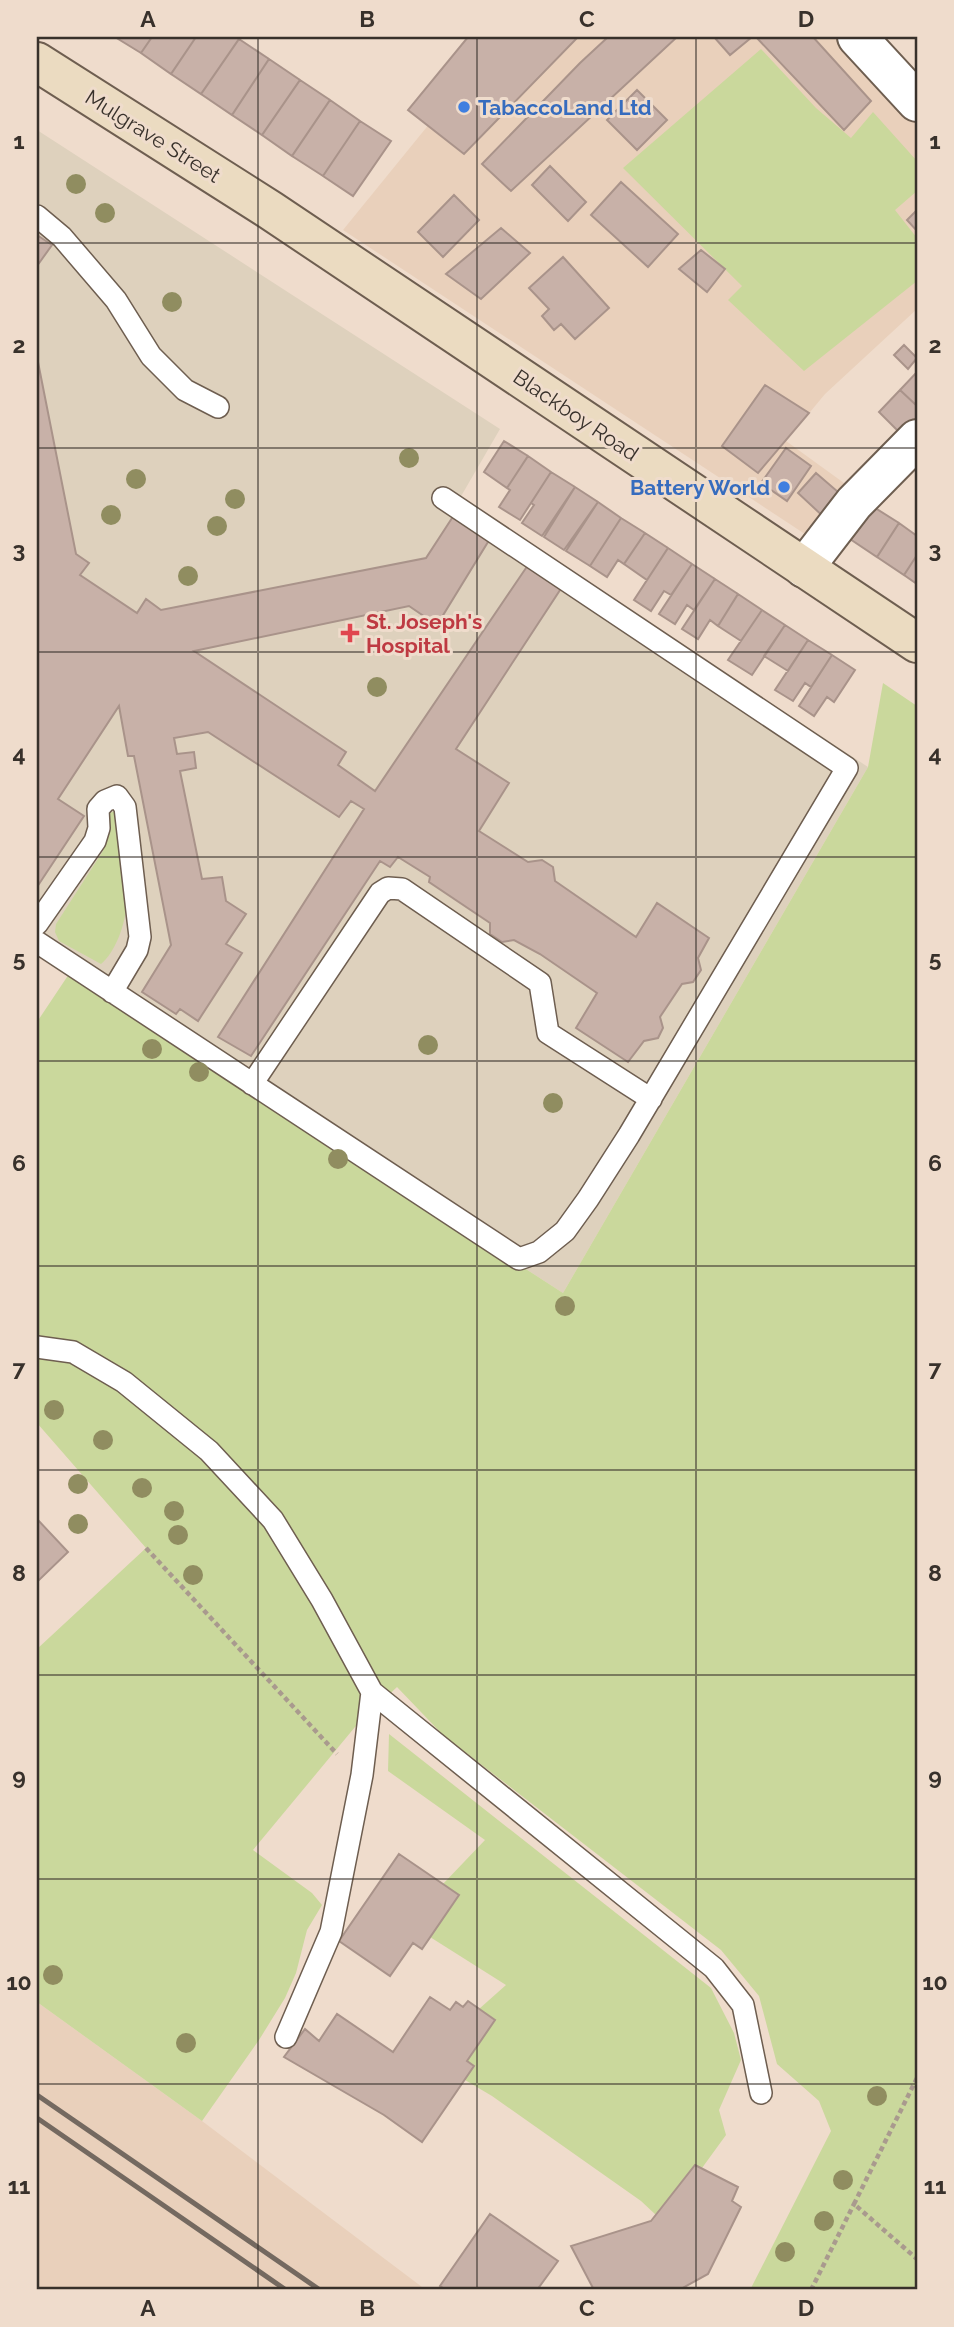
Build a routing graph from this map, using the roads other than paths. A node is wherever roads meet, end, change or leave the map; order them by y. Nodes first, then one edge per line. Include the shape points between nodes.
1 (857, 37) edge
2 (37, 62) edge
3 (915, 95) edge
4 (270, 210) joint
5 (37, 216) edge
6 (218, 407) dead end
7 (917, 439) edge
8 (443, 498) dead end
9 (804, 568) junction
10 (917, 643) edge
11 (37, 924) edge
12 (37, 942) edge
13 (112, 992) junction
14 (252, 1084) junction
15 (651, 1099) junction
16 (37, 1347) edge
17 (372, 1692) junction
18 (286, 2037) dead end
19 (761, 2093) dead end

1 - 3 street
2 - 4 main road, Mulgrave Street
4 - 9 main road, Blackboy Road
5 - 6 lane via 62,237 116,300 151,356 185,390
7 - 9 street via 855,503
8 - 15 lane via 846,768
9 - 10 main road, Blackboy Road
11 - 13 lane via 95,841 98,809 117,796 125,807 140,937
12 - 13 lane
13 - 14 lane
14 - 15 lane via 519,1259 539,1252 565,1231
14 - 15 lane via 380,893 388,888 401,889 540,982 548,1033
16 - 17 lane via 74,1352 124,1381 209,1451 273,1520
17 - 18 lane via 362,1775 331,1932
17 - 19 lane via 714,1968 743,2005

